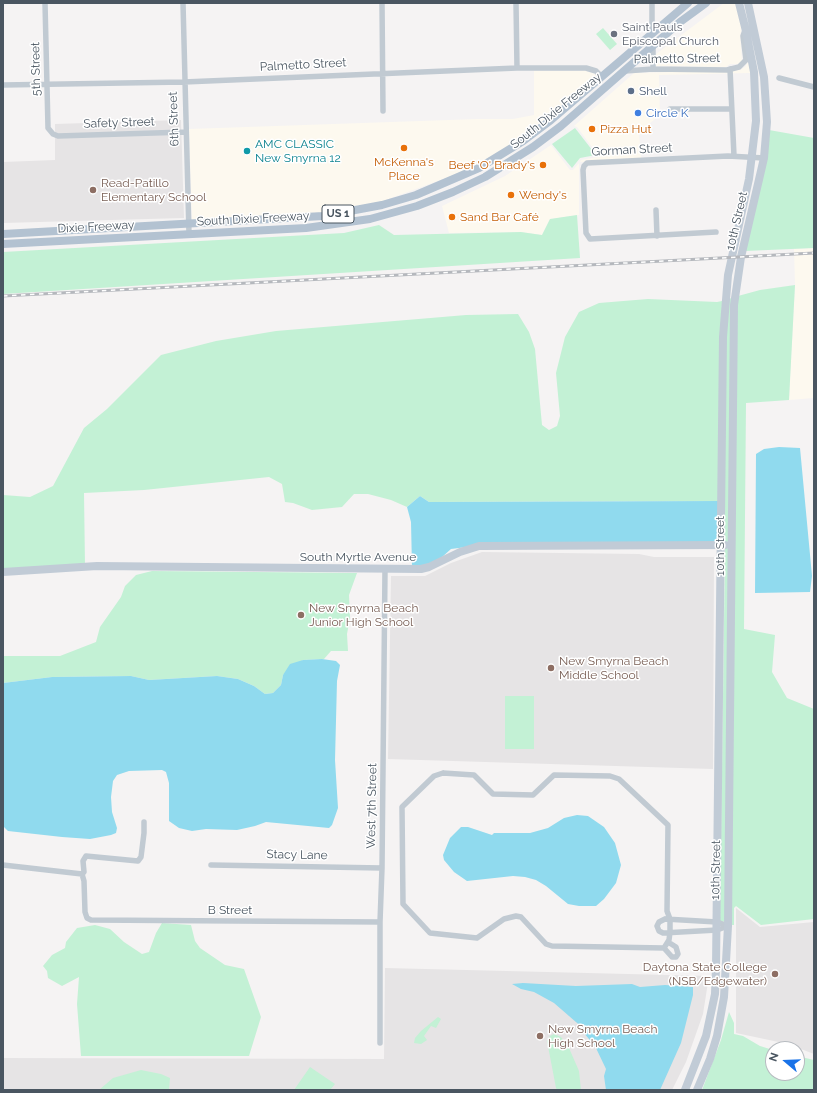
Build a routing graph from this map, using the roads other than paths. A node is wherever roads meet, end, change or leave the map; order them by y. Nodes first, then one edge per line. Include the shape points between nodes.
1 (45, 3) edge
2 (183, 3) edge
3 (382, 3) edge
4 (516, 3) edge
5 (652, 3) edge
6 (688, 3) edge
7 (706, 3) edge
8 (738, 3) edge
9 (748, 3) edge
10 (746, 28) junction
11 (652, 33) junction
12 (653, 46) junction
13 (615, 65) junction
14 (516, 68) junction
15 (652, 69) junction
16 (730, 69) junction
17 (625, 71) junction
18 (382, 73) junction
19 (602, 77) junction
20 (779, 78) dead end
21 (184, 82) junction
22 (47, 84) junction
23 (610, 84) junction
24 (3, 85) edge
25 (814, 87) edge
26 (593, 98) junction
27 (670, 109) dead end
28 (731, 109) junction
29 (383, 111) dead end
30 (186, 132) junction
31 (53, 134) joint
32 (510, 150) junction
33 (734, 156) junction
34 (752, 157) junction
35 (516, 158) junction
36 (764, 158) junction
37 (479, 168) junction
38 (485, 177) junction
39 (382, 205) junction
40 (656, 210) dead end
41 (383, 216) junction
42 (286, 219) junction
43 (189, 224) junction
44 (287, 229) junction
45 (47, 232) junction
46 (716, 232) dead end
47 (737, 233) junction
48 (3, 234) edge
49 (189, 234) junction
50 (746, 235) junction
51 (656, 236) junction
52 (48, 242) junction
53 (3, 244) edge
54 (728, 280) junction
55 (737, 280) junction
56 (722, 545) junction
57 (732, 545) junction
58 (385, 570) junction
59 (3, 572) edge
60 (144, 822) dead end
61 (3, 865) edge
62 (211, 865) dead end
63 (382, 868) junction
64 (82, 874) junction
65 (670, 919) junction
66 (690, 921) junction
67 (380, 922) junction
68 (717, 926) junction
69 (728, 926) junction
70 (691, 931) junction
71 (670, 932) junction
72 (668, 942) junction
73 (664, 948) junction
74 (380, 1043) dead end
75 (686, 1090) edge
76 (697, 1090) edge

1 - 22 street, 5th Street
2 - 21 street, 6th Street
3 - 18 street
4 - 14 street
5 - 11 street
6 - 11 main road, South Dixie Freeway / US 1
7 - 12 main road, South Dixie Freeway / US 1
8 - 10 street, 10th Street
9 - 36 street, 10th Street via 766,91
10 - 16 street via 743,36 745,62 740,67
10 - 34 street, 10th Street via 754,72 755,135
11 - 13 main road, South Dixie Freeway / US 1
12 - 15 street
12 - 17 main road, South Dixie Freeway / US 1
13 - 19 main road, South Dixie Freeway / US 1
13 - 23 main road
14 - 18 street, Palmetto Street
14 - 19 street, Palmetto Street via 586,68
15 - 16 street, Palmetto Street
15 - 17 street, Palmetto Street
16 - 28 street
17 - 23 main road, South Dixie Freeway / US 1
18 - 21 street, Palmetto Street
18 - 29 street
19 - 26 main road via 600,87
19 - 32 main road, South Dixie Freeway / US 1
20 - 25 street
21 - 22 street, Palmetto Street
21 - 30 street, 6th Street
22 - 24 street, Palmetto Street
22 - 31 street, 5th Street via 48,128
23 - 26 main road, South Dixie Freeway / US 1
26 - 35 main road, South Dixie Freeway / US 1 via 547,137
27 - 28 street
28 - 33 street
30 - 31 street, Safety Street via 58,136
30 - 43 street, 6th Street
32 - 35 street
32 - 37 main road, South Dixie Freeway / US 1
33 - 34 street, Gorman Street
33 - 51 street, Gorman Street via 588,163 584,166 582,170 586,233 590,239
34 - 36 street, Gorman Street
34 - 47 street, 10th Street
35 - 38 main road, South Dixie Freeway / US 1
36 - 50 street, 10th Street
37 - 38 street
37 - 39 main road, South Dixie Freeway / US 1 via 434,188
38 - 41 main road, South Dixie Freeway / US 1 via 436,199
39 - 41 street
39 - 42 main road, South Dixie Freeway / US 1 via 336,214
40 - 51 street
41 - 44 main road, South Dixie Freeway / US 1 via 341,224
42 - 43 main road, South Dixie Freeway / US 1
42 - 44 street
43 - 45 main road, Dixie Freeway / US 1
43 - 49 street, 6th Street
44 - 49 main road, South Dixie Freeway / US 1
45 - 48 main road, Dixie Freeway / US 1
45 - 52 street
46 - 51 street, Gorman Street
47 - 50 street
47 - 54 street, 10th Street
49 - 52 main road, Dixie Freeway / US 1
50 - 55 street, 10th Street
52 - 53 main road, Dixie Freeway / US 1
54 - 55 street
54 - 56 street, 10th Street via 723,337
55 - 57 street, 10th Street via 734,305
56 - 57 street, South Myrtle Avenue
56 - 58 street, South Myrtle Avenue via 479,546 460,552 429,568
56 - 68 street, 10th Street
57 - 69 street, 10th Street
58 - 59 street, South Myrtle Avenue via 98,566
58 - 63 street, West 7th Street
60 - 64 street via 139,860 86,856 82,861
61 - 64 street
62 - 63 street, Stacy Lane
63 - 67 street, West 7th Street
64 - 67 street, B Street via 87,918 98,921
65 - 66 street
65 - 71 street
65 - 71 street via 661,920 658,926 662,933
65 - 73 street via 668,825 619,779 610,776 554,775 533,795 493,794 474,775 443,773 434,776 402,807 403,904 430,933 477,938 504,919 516,916 521,917 546,944 552,946
66 - 68 street
66 - 70 street
67 - 74 street, West 7th Street
68 - 69 street
68 - 70 street
68 - 75 street, 10th Street via 715,994 699,1059
69 - 76 street, 10th Street via 720,1021 710,1059
70 - 71 street
71 - 72 street
72 - 73 street
72 - 73 street via 676,947 676,957 672,957

